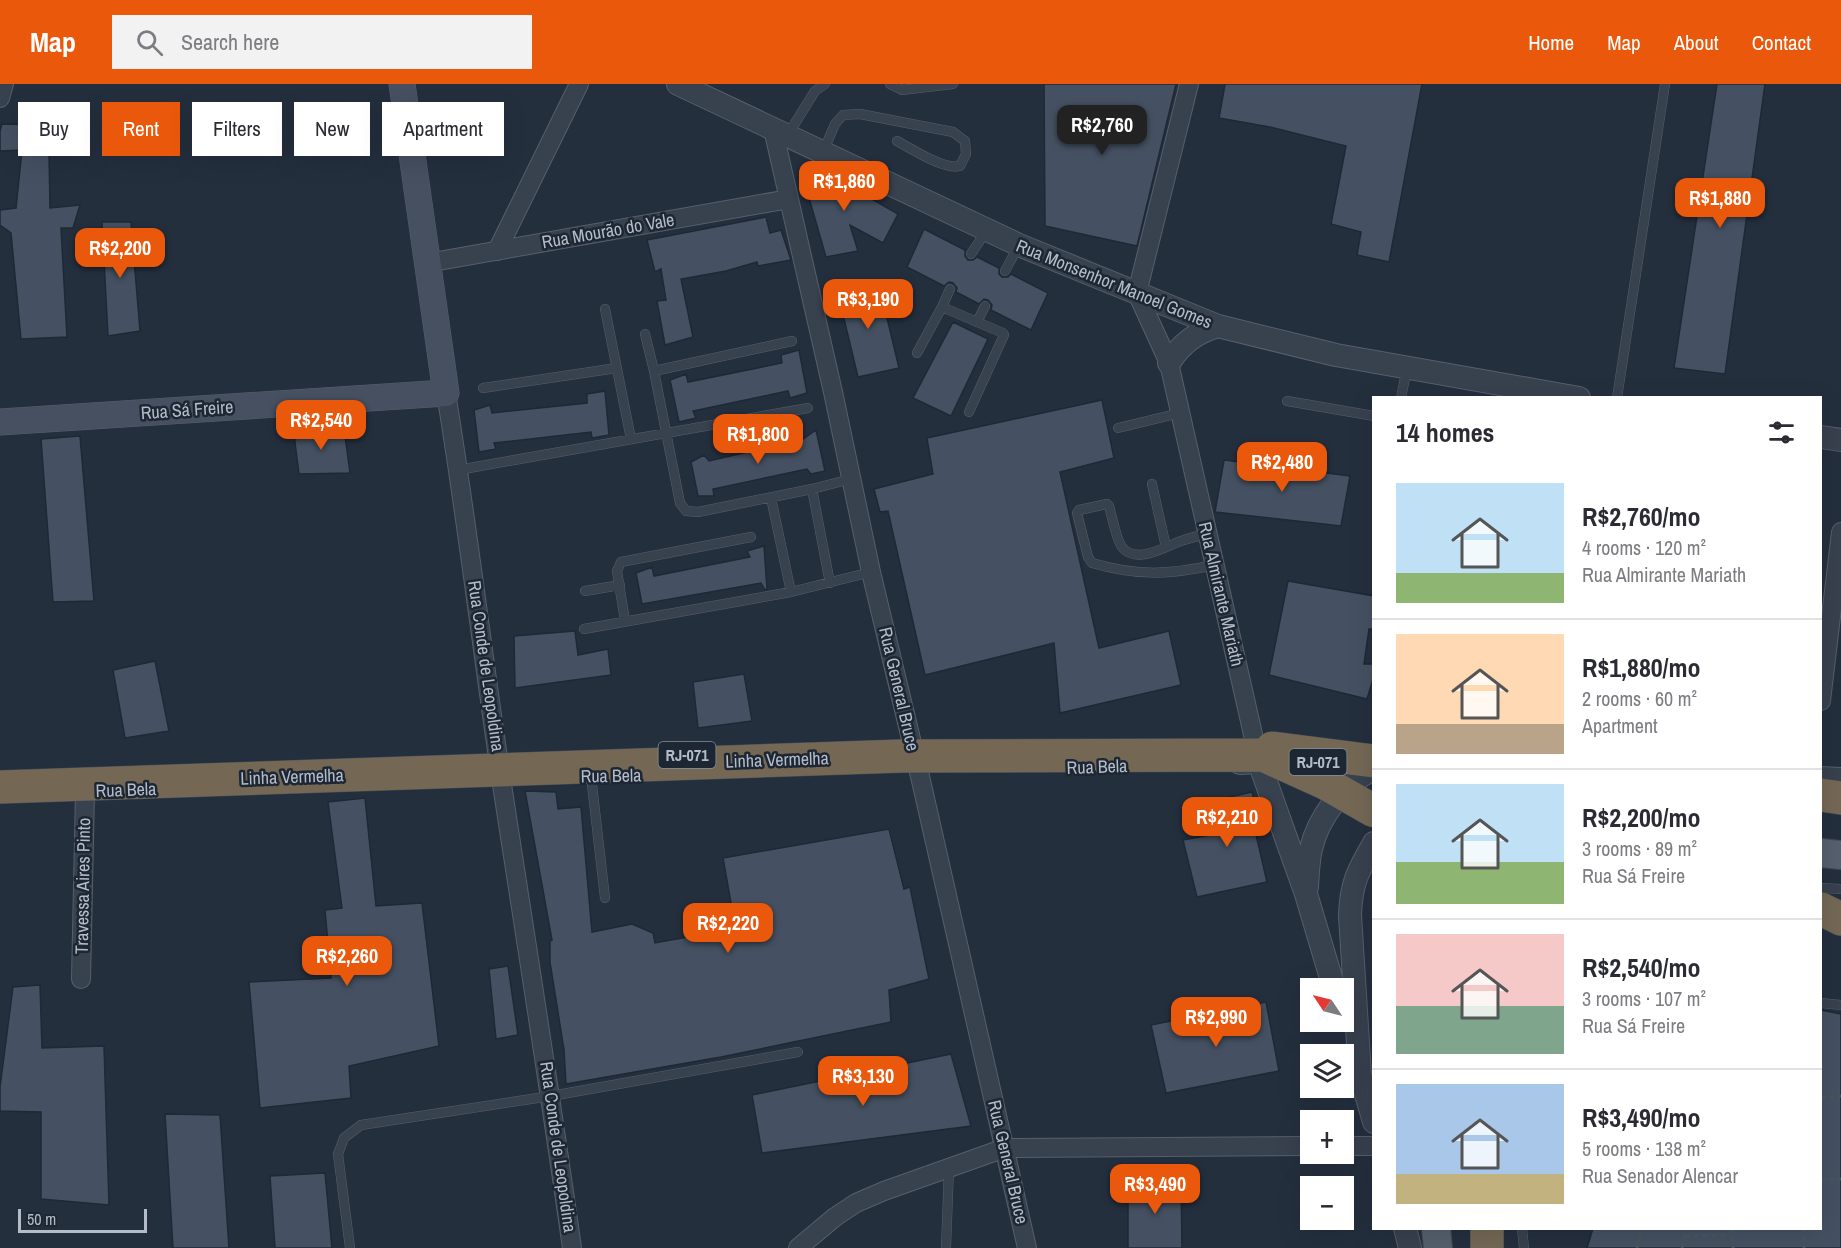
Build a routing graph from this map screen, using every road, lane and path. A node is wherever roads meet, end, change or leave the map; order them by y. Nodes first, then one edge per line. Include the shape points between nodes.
1 (4, 84) edge
2 (402, 84) edge
3 (579, 84) edge
4 (678, 84) edge
5 (825, 84) edge
6 (890, 84) edge
7 (953, 84) edge
8 (1189, 84) edge
9 (1665, 84) edge
10 (0, 98) edge
11 (780, 132) junction
12 (897, 141) dead end
13 (823, 152) junction
14 (789, 199) junction
15 (987, 230) junction
16 (1019, 245) junction
17 (497, 251) junction
18 (971, 254) dead end
19 (427, 263) junction
20 (1005, 271) dead end
21 (950, 289) dead end
22 (1137, 293) junction
23 (985, 306) dead end
24 (942, 307) junction
25 (605, 309) dead end
26 (976, 322) junction
27 (1218, 326) junction
28 (645, 334) dead end
29 (792, 341) dead end
30 (917, 353) dead end
31 (1169, 363) junction
32 (1407, 367) junction
33 (617, 368) junction
34 (654, 371) junction
35 (483, 388) dead end
36 (446, 393) junction
37 (1401, 396) edge
38 (1569, 396) edge
39 (1617, 396) edge
40 (1287, 401) dead end
41 (808, 408) dead end
42 (969, 412) dead end
43 (1180, 413) junction
44 (1372, 416) edge
45 (0, 422) edge
46 (1118, 428) dead end
47 (667, 434) junction
48 (1822, 437) edge
49 (632, 439) junction
50 (1841, 440) edge
51 (458, 470) junction
52 (851, 479) junction
53 (1152, 484) dead end
54 (812, 489) junction
55 (771, 498) junction
56 (1841, 532) edge
57 (1208, 534) junction
58 (751, 537) dead end
59 (1166, 547) junction
60 (1214, 565) junction
61 (871, 572) junction
62 (831, 583) junction
63 (620, 585) junction
64 (585, 591) dead end
65 (791, 592) junction
66 (625, 621) junction
67 (584, 629) dead end
68 (1822, 693) edge
69 (1261, 758) junction
70 (1372, 761) edge
71 (1372, 769) edge
72 (1372, 770) edge
73 (919, 771) junction
74 (0, 775) edge
75 (591, 776) junction
76 (501, 777) junction
77 (1822, 778) edge
78 (1841, 779) edge
79 (0, 787) edge
80 (85, 792) junction
81 (1822, 795) edge
82 (0, 798) edge
83 (1841, 798) edge
84 (1372, 810) edge
85 (1822, 814) edge
86 (1841, 816) edge
87 (1372, 846) edge
88 (1822, 853) edge
89 (1841, 855) edge
90 (1822, 888) edge
91 (1841, 889) edge
92 (1306, 894) junction
93 (605, 898) dead end
94 (1822, 902) edge
95 (1822, 910) edge
96 (1841, 911) edge
97 (1841, 919) edge
98 (1331, 978) edge
99 (81, 979) dead end
100 (1822, 1003) edge
101 (1841, 1005) edge
102 (1347, 1032) edge
103 (798, 1052) dead end
104 (1360, 1075) junction
105 (551, 1096) junction
106 (1841, 1096) edge
107 (1822, 1097) edge
108 (1372, 1115) edge
109 (1300, 1146) edge
110 (1354, 1146) edge
111 (1372, 1146) edge
112 (1005, 1148) junction
113 (949, 1168) junction
114 (1822, 1179) edge
115 (1841, 1179) edge
116 (1406, 1230) edge
117 (1436, 1230) edge
118 (1487, 1230) edge
119 (1522, 1230) edge
120 (1642, 1230) edge
121 (1686, 1230) edge
122 (1732, 1230) edge
123 (1804, 1230) edge
124 (1732, 1235) junction
125 (1685, 1236) junction
126 (350, 1248) edge
127 (572, 1248) edge
128 (798, 1248) edge
129 (946, 1248) edge
130 (1027, 1248) edge
131 (1410, 1248) edge
132 (1438, 1248) edge
133 (1487, 1248) edge
134 (1524, 1248) edge
135 (1637, 1248) edge
136 (1682, 1248) edge
137 (1733, 1248) edge
138 (1804, 1248) edge

1 - 10 street
2 - 19 main road, Rua Conde de Leopoldina
3 - 17 street
4 - 11 street, Rua Monsenhor Manoel Gomes
5 - 11 lane
6 - 7 lane via 902,90
8 - 22 street
9 - 39 lane
11 - 13 street, Rua Monsenhor Manoel Gomes
11 - 14 street, Rua General Bruce
12 - 13 lane via 955,167 960,166 966,154 965,141 953,132 860,114 843,115
13 - 15 street, Rua Monsenhor Manoel Gomes
14 - 17 street, Rua Mourão do Vale
14 - 52 street, Rua General Bruce
15 - 16 street, Rua Monsenhor Manoel Gomes
15 - 18 lane
16 - 20 lane
16 - 22 street, Rua Monsenhor Manoel Gomes
17 - 19 street, Rua Mourão do Vale
19 - 36 main road, Rua Conde de Leopoldina
21 - 24 lane
22 - 27 street, Rua Monsenhor Manoel Gomes
22 - 31 street, Rua Almirante Mariath
23 - 26 lane
24 - 26 lane
24 - 30 lane
25 - 33 lane
26 - 42 lane via 1004,335
27 - 31 street via 1187,340
27 - 32 street, Rua Monsenhor Manoel Gomes via 1336,355
28 - 34 lane
29 - 34 lane
31 - 43 street, Rua Almirante Mariath
32 - 37 lane
32 - 38 street, Rua Monsenhor Manoel Gomes
33 - 35 lane
33 - 49 lane
34 - 47 lane
36 - 45 main road, Rua Sá Freire
36 - 51 street, Rua Conde de Leopoldina
40 - 44 lane
41 - 47 lane
43 - 46 lane
43 - 57 street, Rua Almirante Mariath
47 - 49 lane
47 - 55 lane via 680,503 686,511
48 - 50 street
49 - 51 lane
51 - 76 street, Rua Conde de Leopoldina
52 - 54 lane
52 - 61 street, Rua General Bruce
53 - 59 lane
54 - 55 lane
54 - 62 lane
55 - 65 lane
56 - 68 street
57 - 59 lane
57 - 60 street, Rua Almirante Mariath
58 - 63 lane via 621,562 617,571
59 - 60 lane via 1143,554 1124,550 1107,504 1077,513 1092,563 1148,573
60 - 69 street, Rua Almirante Mariath
61 - 62 lane
61 - 73 street, Rua General Bruce
62 - 65 lane
63 - 64 lane
63 - 66 lane
65 - 66 lane
66 - 67 lane
69 - 71 highway, Linha Vermelha / RJ-071
69 - 73 street, Rua Bela
69 - 79 highway, Linha Vermelha / RJ-071, bridge via 902,756
69 - 84 highway, bridge via 1325,783
69 - 92 street, Rua Almirante Mariath
70 - 74 highway, Linha Vermelha / RJ-071, bridge via 1263,746 899,749
72 - 92 street via 1347,787 1324,814 1311,848
73 - 75 street, Rua Bela
73 - 112 street, Rua General Bruce
75 - 76 street, Rua Bela
75 - 93 lane
76 - 80 street, Rua Bela
76 - 105 street, Rua Conde de Leopoldina
77 - 78 street
80 - 82 street, Rua Bela
80 - 99 street, Travessa Aires Pinto
81 - 83 highway
85 - 86 highway
87 - 104 street via 1351,891
88 - 89 main road
90 - 91 lane
92 - 98 street, Rua Almirante Mariath
94 - 96 highway
95 - 97 highway
100 - 101 lane
102 - 104 street
103 - 105 lane
104 - 108 street
105 - 126 lane via 361,1125 344,1138 338,1154
105 - 127 street, Rua Conde de Leopoldina
106 - 107 path
109 - 112 street
110 - 111 street
112 - 113 street
112 - 130 street, Rua General Bruce
113 - 128 street via 856,1203
113 - 129 lane
114 - 115 path
116 - 131 street
117 - 132 main road
118 - 133 highway
119 - 134 lane
120 - 135 path
121 - 125 path
122 - 124 path
123 - 138 path
124 - 125 path
124 - 137 path
125 - 136 path

